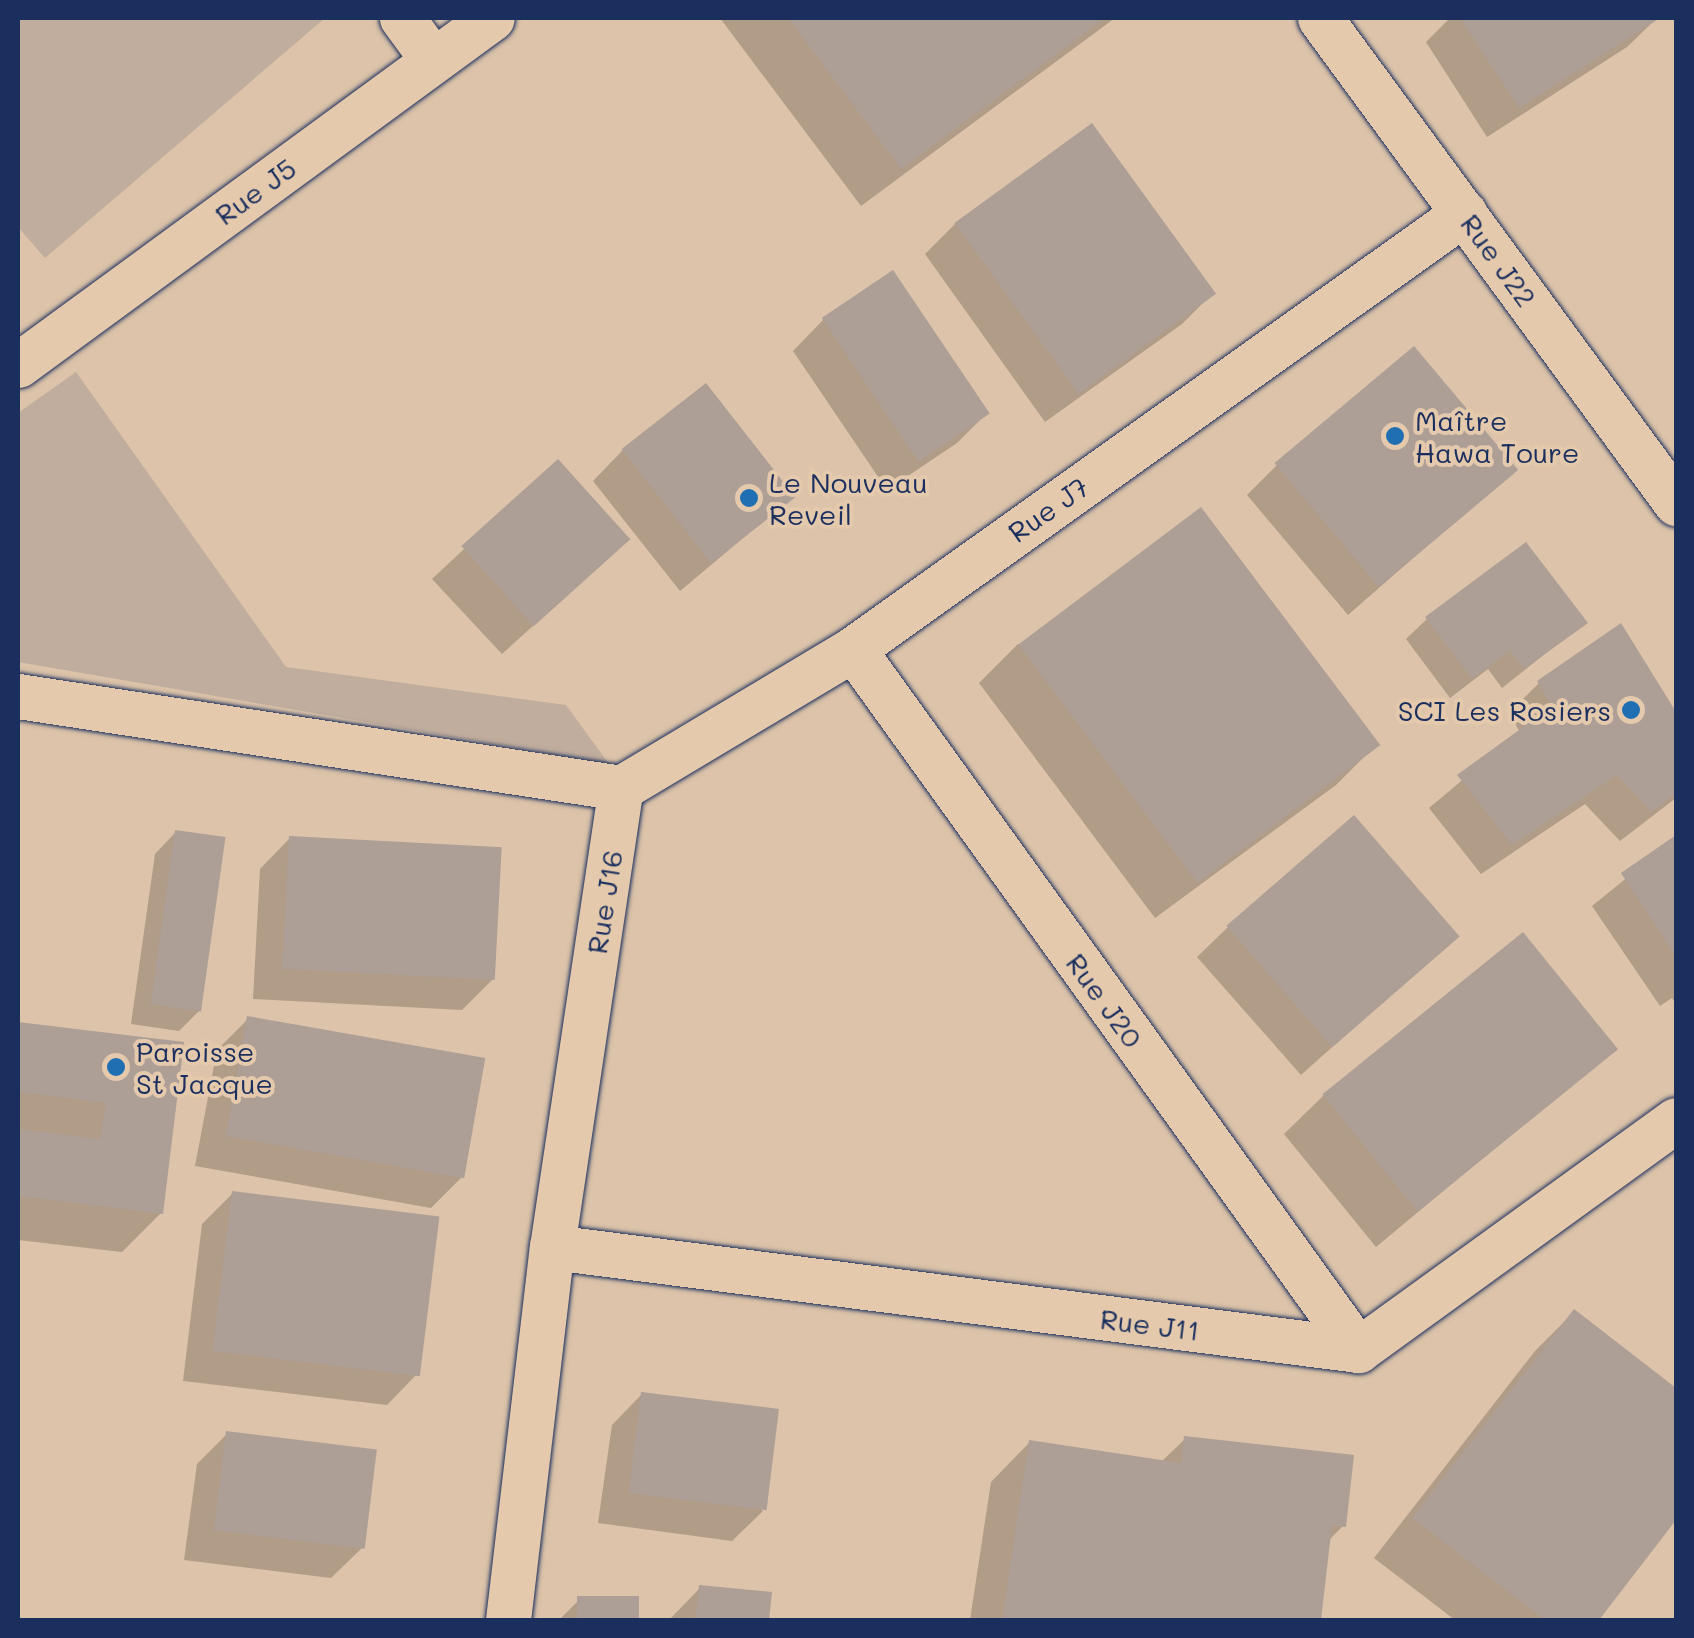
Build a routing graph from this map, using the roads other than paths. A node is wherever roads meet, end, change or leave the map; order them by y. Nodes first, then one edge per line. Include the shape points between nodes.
1 (402, 18) edge
2 (492, 18) edge
3 (1320, 18) edge
4 (433, 60) junction
5 (1464, 213) junction
6 (18, 364) edge
7 (1676, 503) edge
8 (852, 649) junction
9 (18, 696) edge
10 (622, 788) junction
11 (1676, 1120) edge
12 (552, 1247) junction
13 (1358, 1350) junction
14 (508, 1620) edge

1 - 4 street
2 - 4 street, Rue J5
3 - 5 street, Rue J22
4 - 6 street, Rue J5
5 - 7 street, Rue J22
5 - 8 street, Rue J7
8 - 10 street, Rue J7
8 - 13 street, Rue J20
9 - 10 street
10 - 12 street, Rue J16
11 - 13 street
12 - 13 street, Rue J11
12 - 14 street, Rue J16

